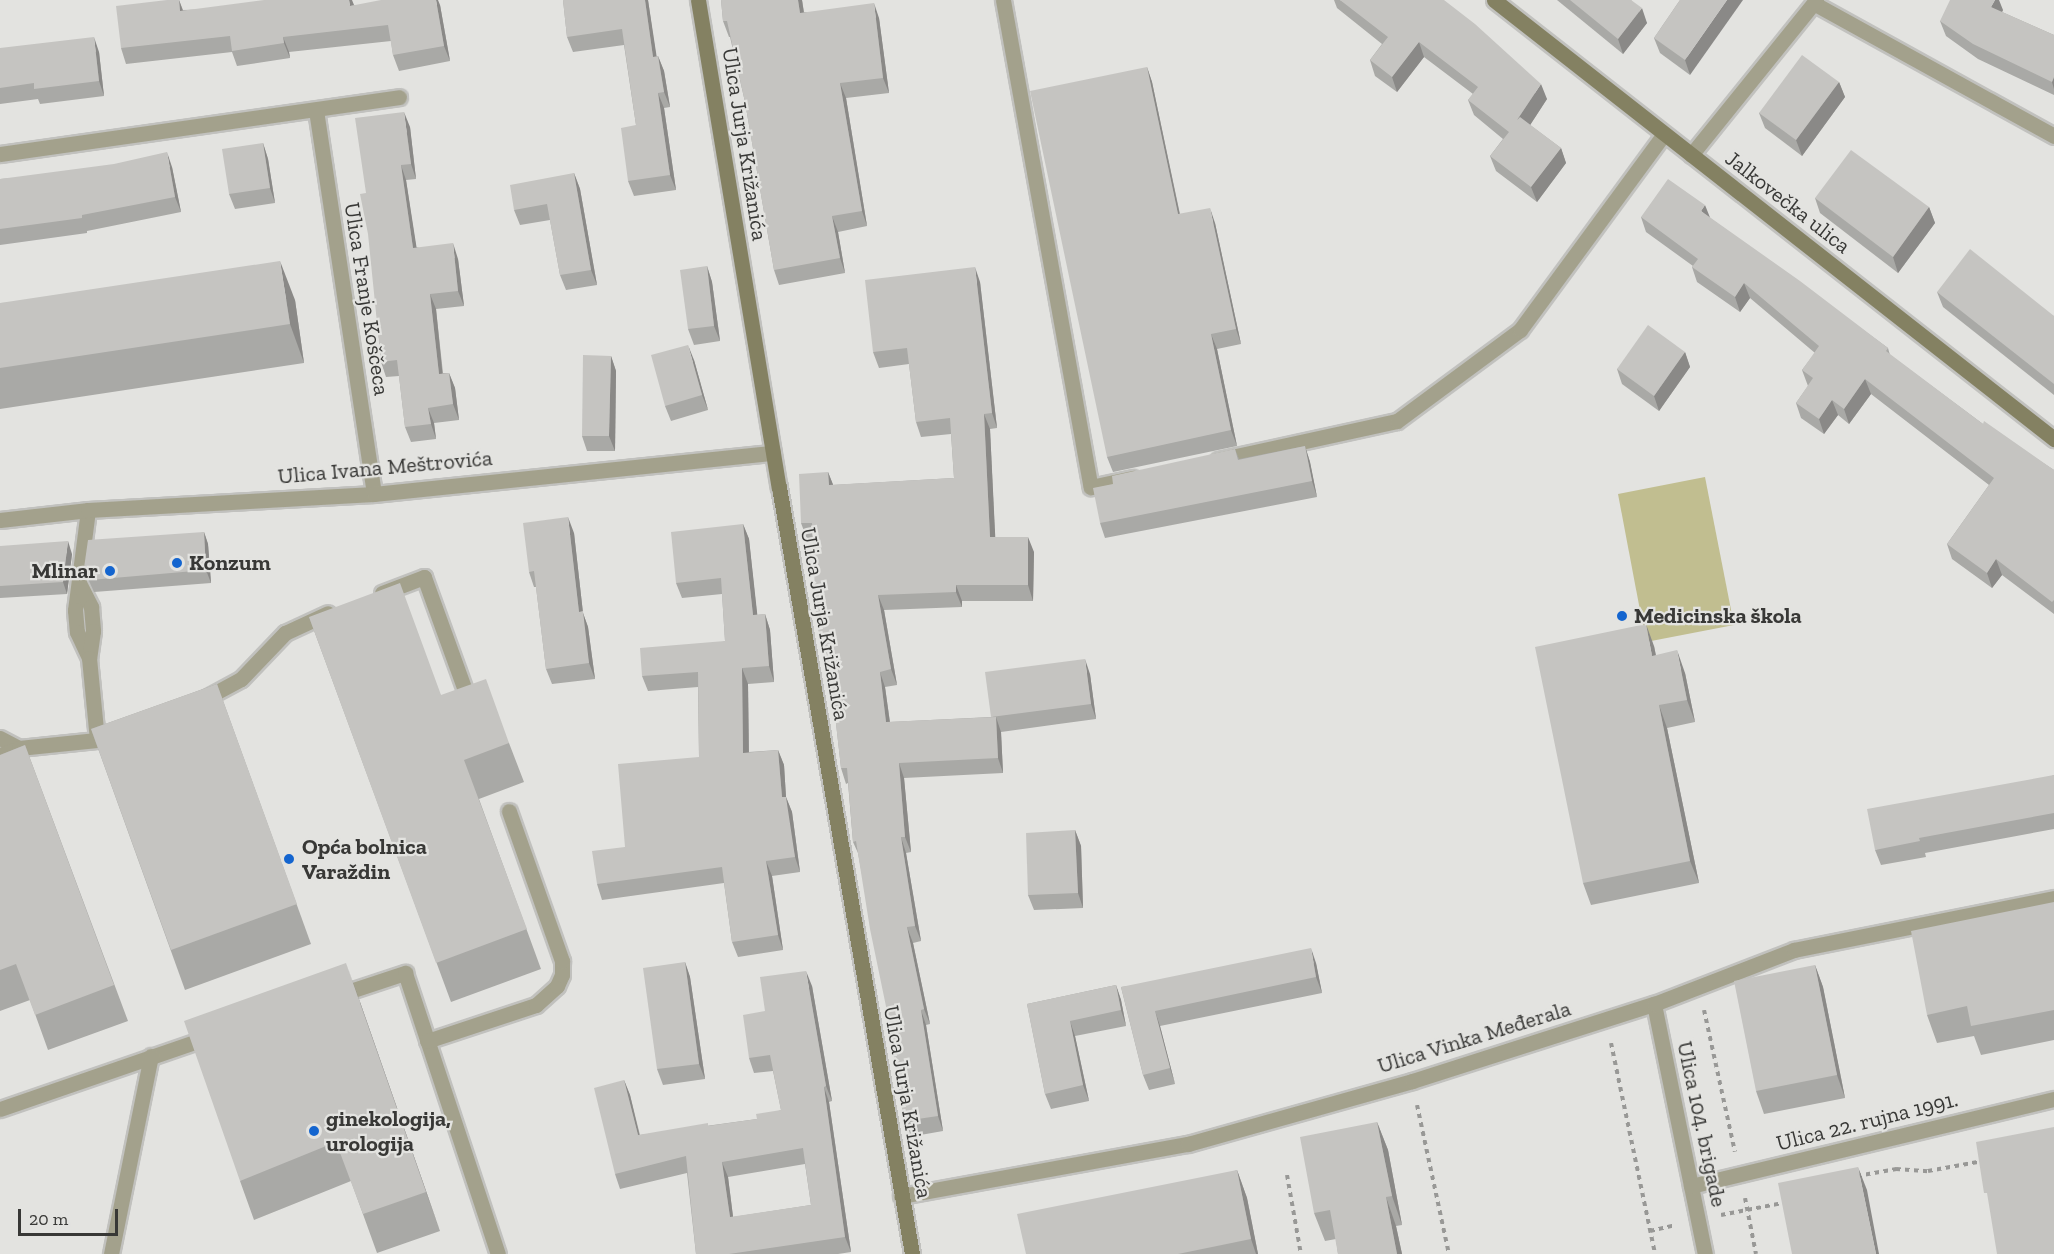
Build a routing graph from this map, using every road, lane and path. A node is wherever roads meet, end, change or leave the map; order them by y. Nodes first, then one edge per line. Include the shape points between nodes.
1 (698, 0) edge
2 (1003, 0) edge
3 (1494, 0) edge
4 (1816, 2) edge
5 (399, 97) dead end
6 (316, 110) junction
7 (1664, 134) junction
8 (2054, 136) edge
9 (0, 154) edge
10 (1691, 155) junction
11 (2054, 439) edge
12 (773, 453) junction
13 (1204, 463) edge
14 (1148, 475) edge
15 (374, 494) junction
16 (88, 510) junction
17 (0, 520) edge
18 (372, 597) edge
19 (340, 609) edge
20 (182, 708) edge
21 (472, 710) edge
22 (129, 728) edge
23 (0, 738) edge
24 (97, 740) junction
25 (19, 748) junction
26 (0, 755) edge
27 (509, 811) dead end
28 (2054, 898) edge
29 (1699, 986) junction
30 (328, 998) edge
31 (1654, 1004) junction
32 (1606, 1019) junction
33 (229, 1030) edge
34 (427, 1041) junction
35 (151, 1056) junction
36 (1412, 1081) junction
37 (2054, 1099) edge
38 (0, 1109) edge
39 (1985, 1161) edge
40 (1287, 1174) dead end
41 (1740, 1175) junction
42 (1851, 1177) edge
43 (1691, 1185) junction
44 (901, 1196) junction
45 (1791, 1202) edge
46 (1748, 1210) junction
47 (1699, 1220) junction
48 (1650, 1231) junction
49 (111, 1254) edge
50 (498, 1254) edge
51 (912, 1254) edge
52 (1301, 1254) edge
53 (1449, 1254) edge
54 (1655, 1254) edge
55 (1705, 1254) edge
56 (1756, 1254) edge

1 - 12 street, Ulica Jurja Križanića
2 - 14 street via 1091,488
3 - 7 street, Jalkovečka ulica
4 - 8 street
4 - 10 street
5 - 6 street
6 - 9 street
6 - 15 street, Ulica Franje Koščeca
7 - 10 street, Jalkovečka ulica
7 - 13 street via 1520,330 1396,421
10 - 11 street, Jalkovečka ulica
12 - 15 street, Ulica Ivana Meštrovića
12 - 44 street, Ulica Jurja Križanića
15 - 16 street, Ulica Ivana Meštrovića
16 - 17 street, Ulica Ivana Meštrovića
16 - 24 street via 80,585 91,607 89,658
18 - 21 street via 424,578
19 - 20 street via 291,629 230,687
22 - 24 street
23 - 25 street
24 - 25 street
25 - 26 street
27 - 34 street via 562,961 562,975 557,986 536,1005
28 - 29 street, Ulica Vinka Međerala via 1794,950
29 - 31 street, Ulica Vinka Međerala
29 - 41 path
30 - 34 street via 405,973
31 - 32 street, Ulica Vinka Međerala
31 - 43 street, Ulica 104. brigade
32 - 36 street, Ulica Vinka Međerala
32 - 48 path
33 - 35 street
34 - 50 street
35 - 38 street
35 - 49 street
36 - 44 street, Ulica Vinka Međerala via 1188,1144
36 - 53 path
37 - 41 street, Ulica 22. rujna 1991.
39 - 42 path via 1928,1171 1896,1169
40 - 52 path
41 - 43 street, Ulica 22. rujna 1991.
41 - 46 path
43 - 47 street, Ulica 104. brigade
44 - 51 street, Ulica Jurja Križanića
45 - 46 path
46 - 47 path
46 - 56 path
47 - 48 path
47 - 55 street, Ulica 104. brigade
48 - 54 path

